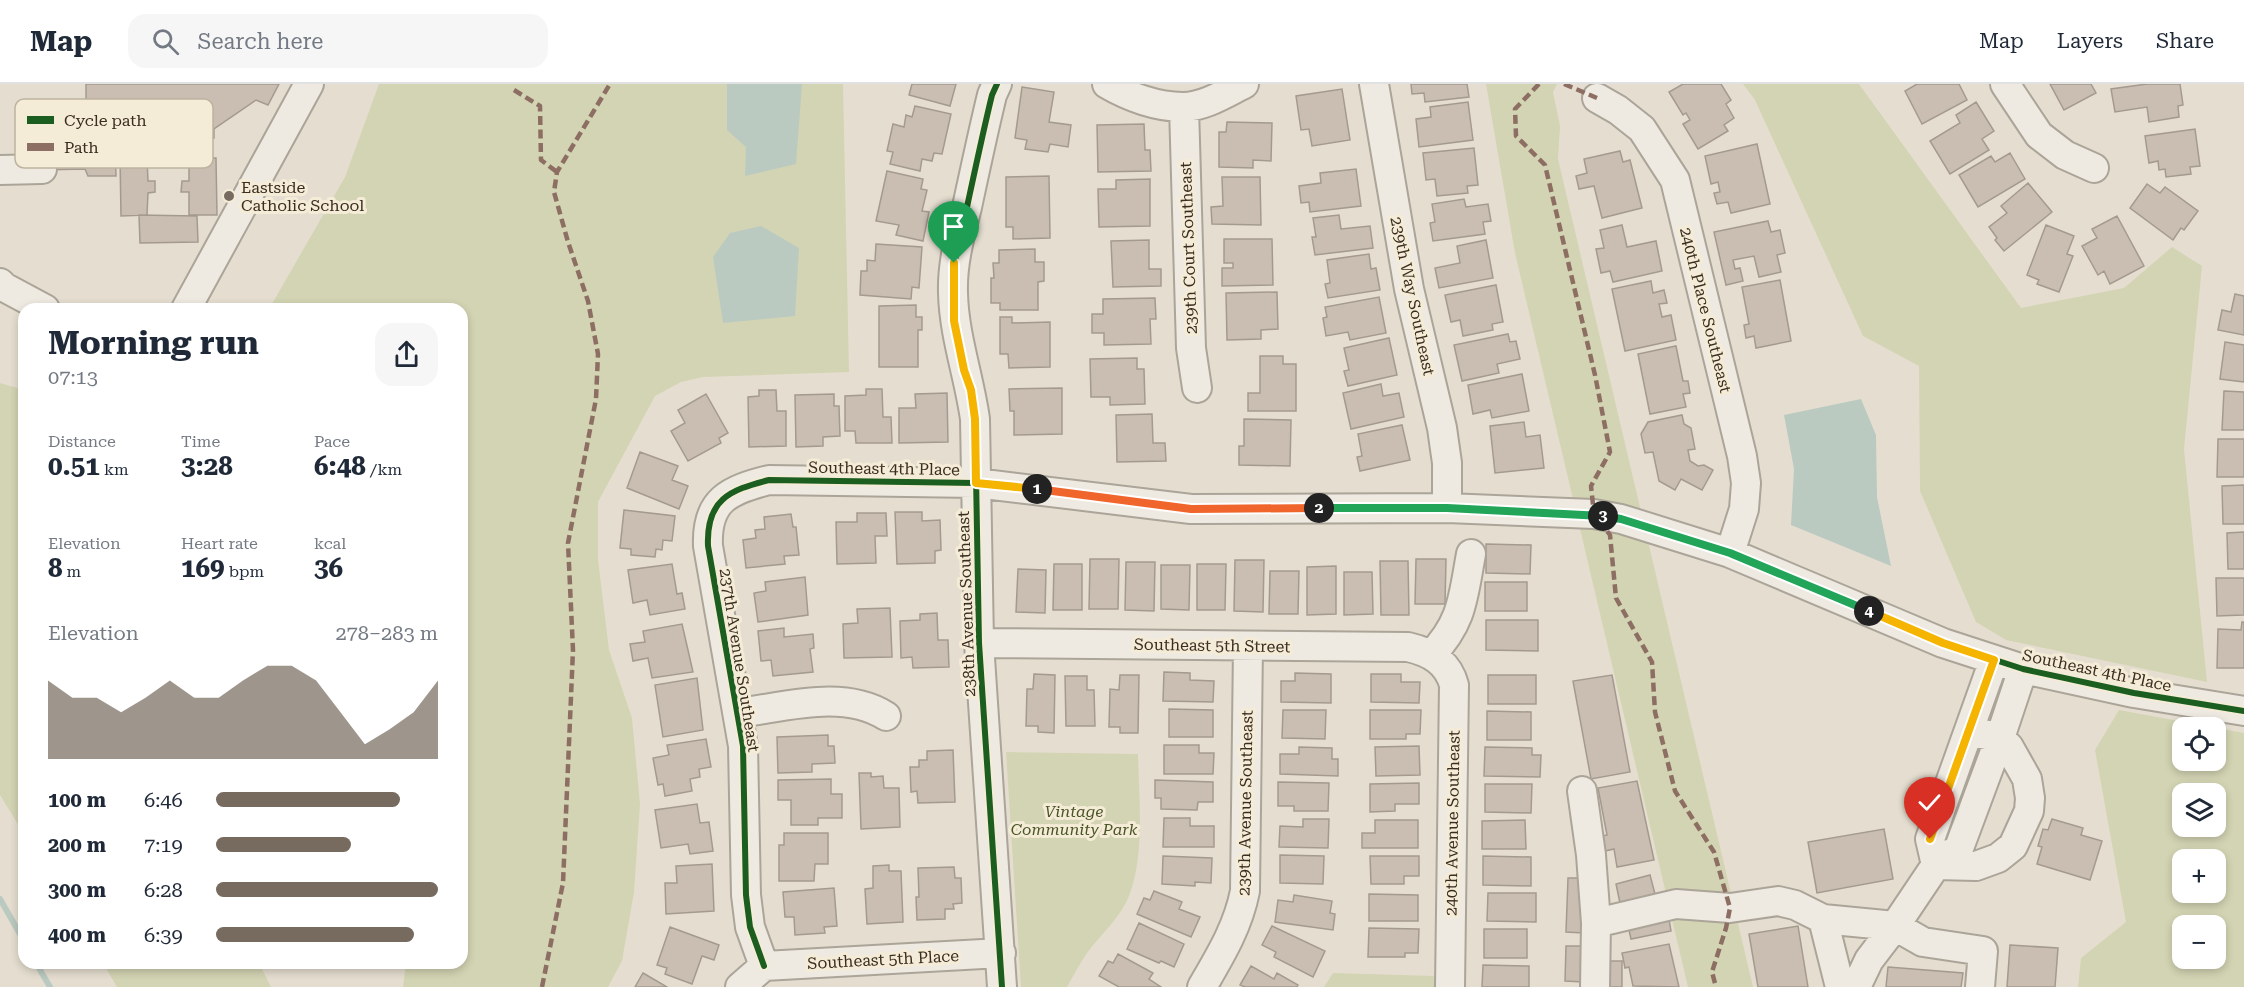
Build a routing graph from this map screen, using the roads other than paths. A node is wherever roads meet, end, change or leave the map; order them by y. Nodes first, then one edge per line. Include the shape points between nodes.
1 (309, 84) edge
2 (997, 84) edge
3 (1107, 84) edge
4 (1244, 84) edge
5 (1374, 84) edge
6 (2005, 84) edge
7 (1596, 98) dead end
8 (1184, 107) junction
9 (2094, 168) dead end
10 (42, 169) dead end
11 (0, 170) edge
12 (0, 283) edge
13 (34, 303) edge
14 (189, 303) edge
15 (1197, 388) dead end
16 (976, 483) junction
17 (719, 503) joint
18 (1447, 508) junction
19 (1730, 553) junction
20 (1471, 554) dead end
21 (979, 643) junction
22 (1248, 646) junction
23 (1437, 658) junction
24 (1994, 660) junction
25 (2023, 669) junction
26 (2244, 711) edge
27 (738, 713) junction
28 (886, 716) dead end
29 (1970, 731) junction
30 (2000, 738) junction
31 (1582, 791) dead end
32 (1936, 865) junction
33 (1823, 919) junction
34 (1596, 923) junction
35 (1895, 926) junction
36 (1001, 953) junction
37 (764, 966) junction
38 (740, 987) edge
39 (1002, 987) edge
40 (1202, 987) edge
41 (1450, 987) edge
42 (1596, 987) edge
43 (1840, 987) edge
44 (1856, 987) edge
45 (1980, 987) edge

1 - 14 street
2 - 16 street, 238th Avenue Southeast via 954,263 954,321 975,419
3 - 8 street via 1149,102
4 - 8 street via 1209,101
5 - 18 street, 239th Way Southeast via 1409,289 1442,428
6 - 9 street via 2039,135 2065,155
7 - 19 street, 240th Place Southeast via 1642,129 1675,180 1746,483 1744,509
8 - 15 street, 239th Court Southeast via 1191,348
10 - 11 street
12 - 13 street
16 - 17 street, Southeast 4th Place via 769,480 732,492
16 - 18 street, Southeast 4th Place via 1191,509
16 - 21 street, 238th Avenue Southeast
17 - 27 street, 237th Avenue Southeast via 710,516 708,546
18 - 19 street, Southeast 4th Place via 1594,514
19 - 24 street, Southeast 4th Place via 1943,643
20 - 23 street via 1459,615
21 - 22 street, Southeast 5th Street
21 - 36 street, 238th Avenue Southeast
22 - 23 street, Southeast 5th Street via 1408,647
22 - 40 street, 239th Avenue Southeast via 1245,891 1231,935
23 - 41 street, 240th Avenue Southeast via 1451,672 1454,685
24 - 25 street, Southeast 4th Place
24 - 29 street
25 - 26 street, Southeast 4th Place
25 - 30 street
27 - 28 street via 836,700 875,709
27 - 37 street, 237th Avenue Southeast via 743,746 746,895 750,927
29 - 30 street
29 - 32 street via 1930,839
30 - 32 street via 1959,848
30 - 32 street via 2019,763 2030,798 2026,820 2013,846 1998,858 1976,866
31 - 34 street
32 - 35 street
33 - 34 street via 1779,901 1730,908 1676,903
33 - 35 street
33 - 43 street
34 - 42 street
35 - 44 street via 1869,960
35 - 45 street via 1923,942 1983,951
36 - 37 street, Southeast 5th Place
36 - 39 street, 238th Avenue Southeast
37 - 38 street

